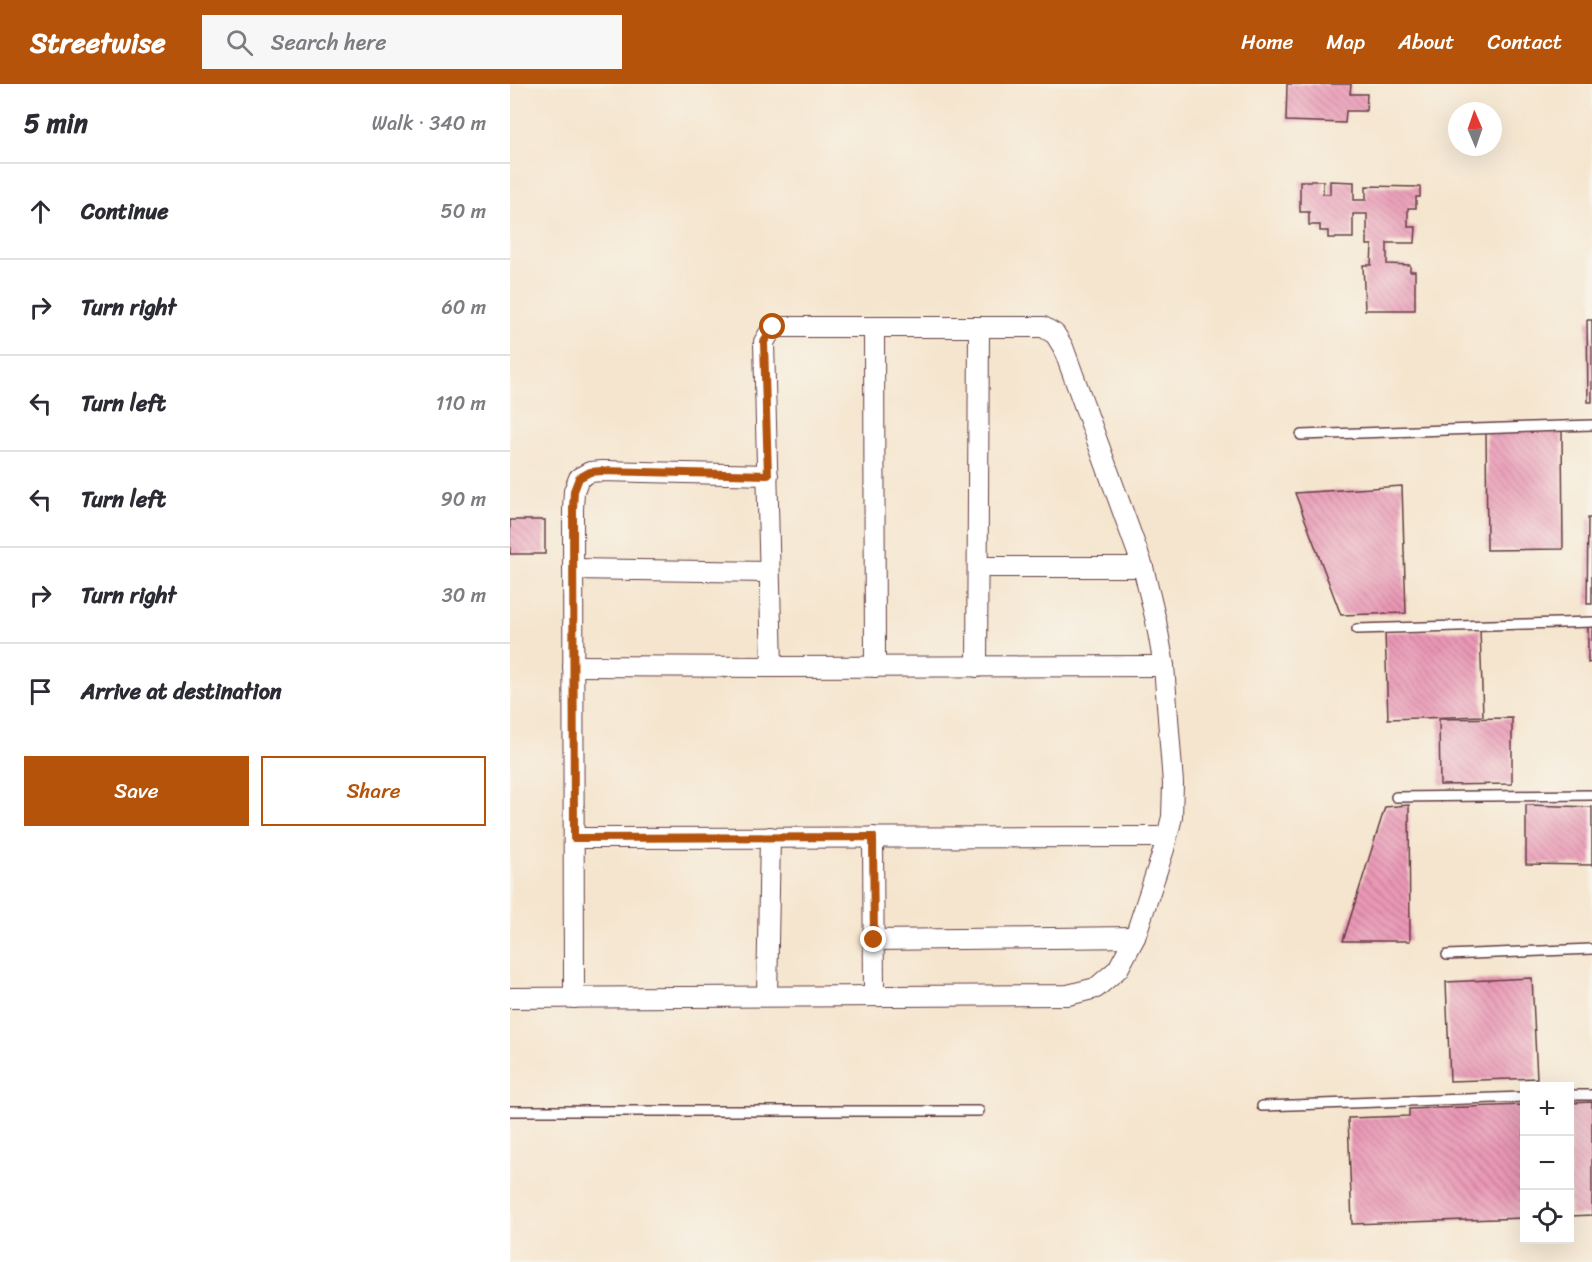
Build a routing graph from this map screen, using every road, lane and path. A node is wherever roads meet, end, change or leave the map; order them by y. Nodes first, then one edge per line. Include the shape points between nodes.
1 (874, 327) junction
2 (979, 328) junction
3 (1592, 425) edge
4 (1301, 435) dead end
5 (768, 475) junction
6 (978, 567) junction
7 (1143, 567) junction
8 (573, 569) junction
9 (769, 572) junction
10 (1592, 622) edge
11 (1357, 629) dead end
12 (573, 666) junction
13 (1164, 666) junction
14 (977, 667) junction
15 (772, 668) junction
16 (875, 668) junction
17 (1592, 795) edge
18 (1396, 797) dead end
19 (770, 837) junction
20 (873, 837) junction
21 (1167, 837) junction
22 (574, 838) junction
23 (1134, 937) junction
24 (874, 940) junction
25 (1592, 949) edge
26 (1446, 954) dead end
27 (767, 996) junction
28 (874, 996) junction
29 (510, 998) edge
30 (574, 998) junction
31 (1574, 1095) edge
32 (1592, 1095) edge
33 (1520, 1097) edge
34 (1262, 1106) dead end
35 (510, 1111) edge
36 (979, 1111) dead end

1 - 2 street
1 - 5 street via 773,327 764,342
1 - 16 street
2 - 6 street
2 - 7 street via 1043,327 1055,334 1064,347
3 - 4 lane
5 - 8 street via 590,472 579,478 574,491
5 - 9 street
6 - 7 street
6 - 14 street
7 - 13 street
8 - 9 street
8 - 12 street
9 - 15 street
10 - 11 lane
12 - 15 street
12 - 22 street
13 - 14 street
13 - 21 street via 1173,783
14 - 16 street
15 - 16 street
17 - 18 lane
19 - 20 street
19 - 22 street
19 - 27 street
20 - 21 street
20 - 24 street
21 - 23 street
22 - 30 street
23 - 24 street
23 - 28 street via 1118,969 1096,988 1068,995
24 - 28 street
25 - 26 lane
27 - 28 street
27 - 30 street
29 - 30 street
31 - 32 lane
33 - 34 lane
35 - 36 lane

